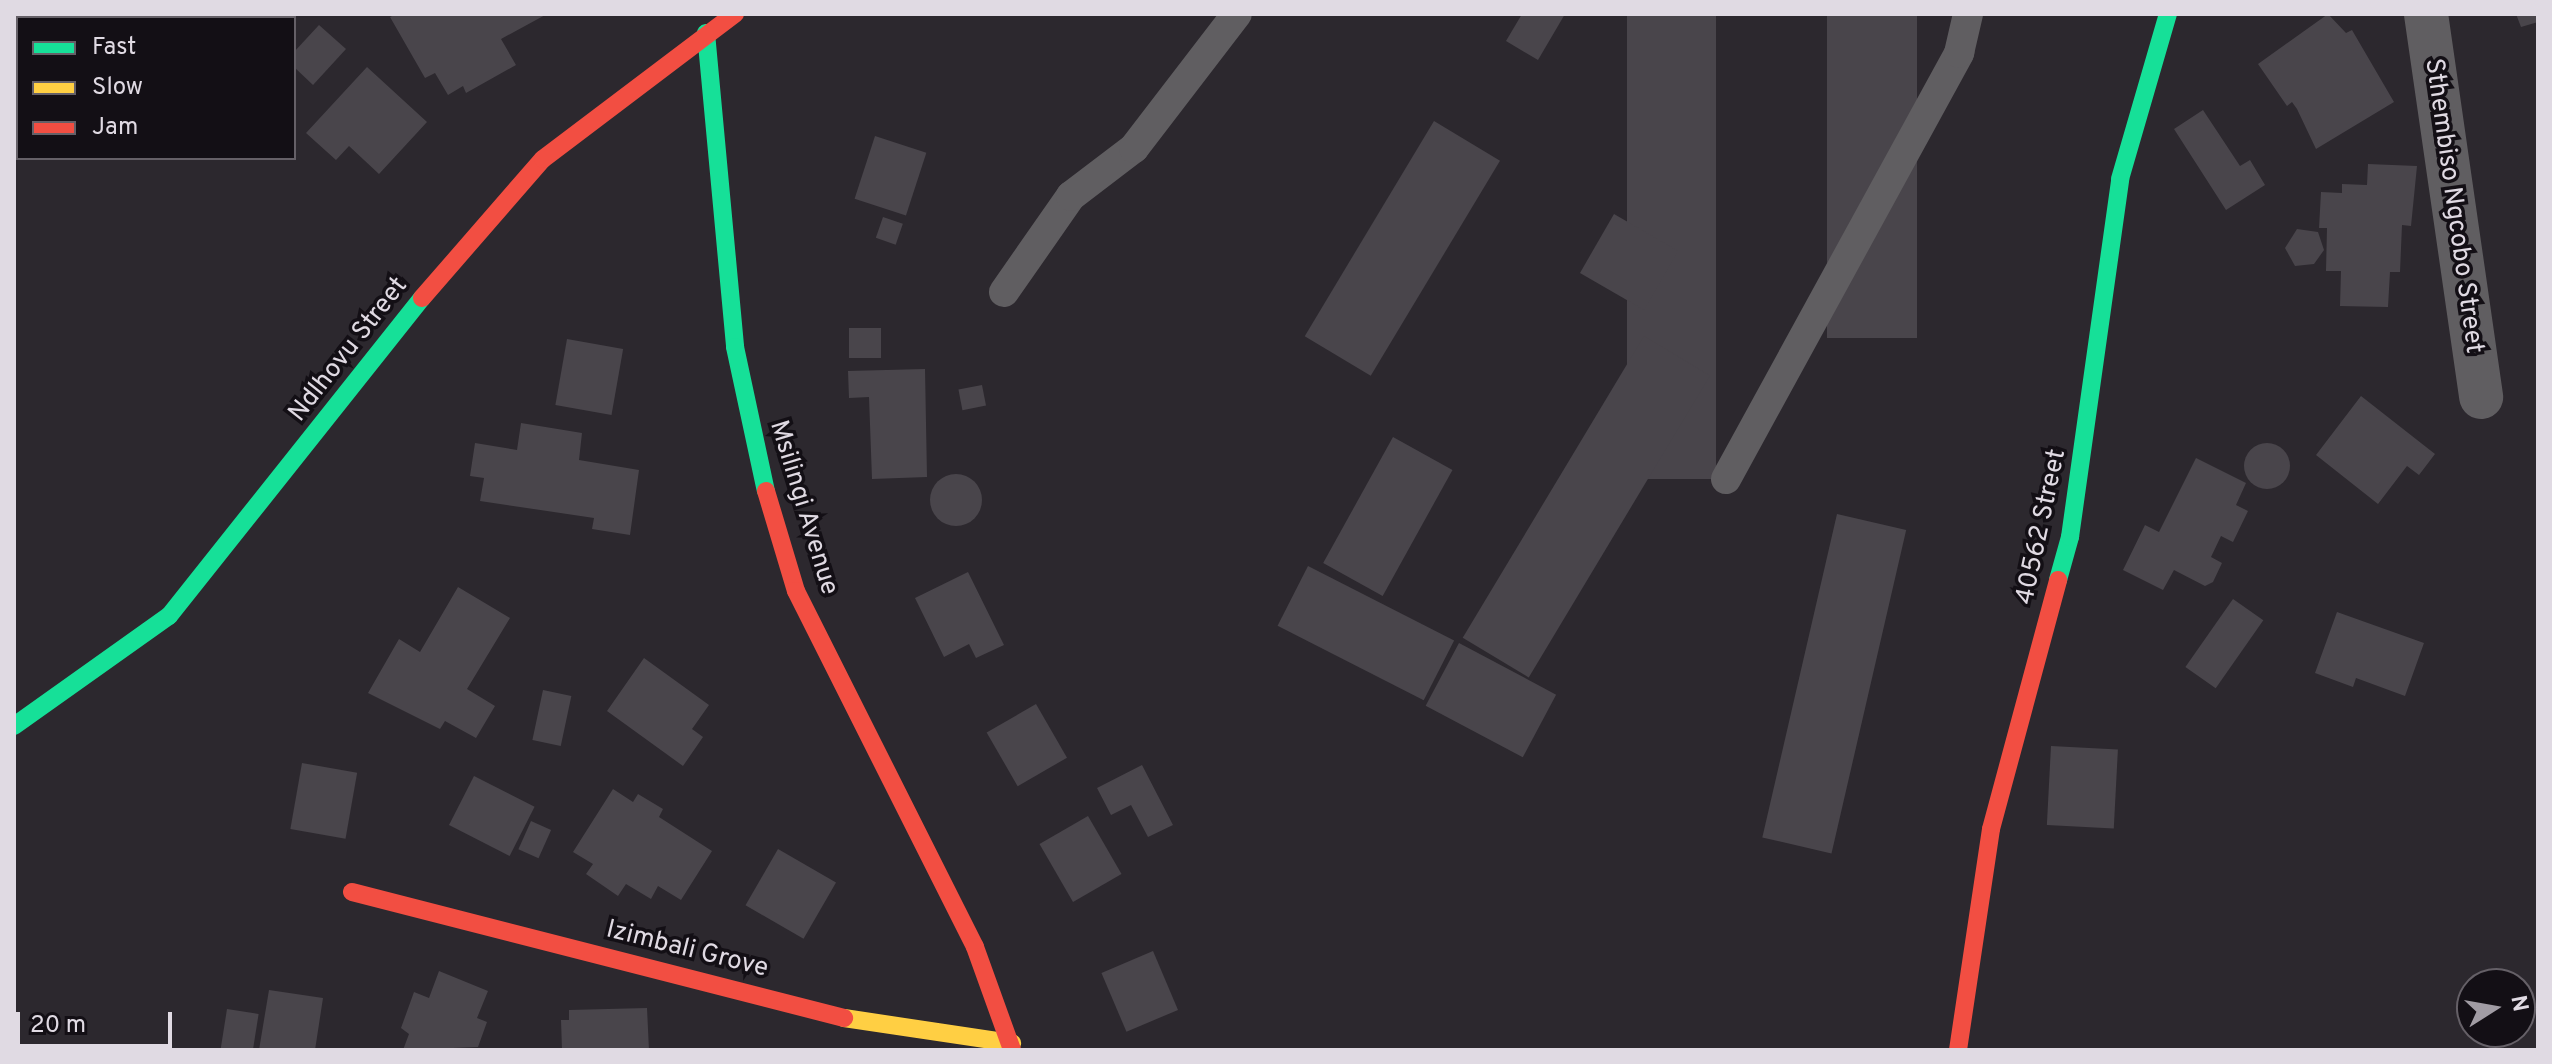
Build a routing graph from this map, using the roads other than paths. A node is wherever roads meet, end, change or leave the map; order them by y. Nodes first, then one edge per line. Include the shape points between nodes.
1 (735, 14) edge
2 (1237, 14) edge
3 (1968, 14) edge
4 (2168, 14) edge
5 (2426, 14) edge
6 (706, 33) junction
7 (1004, 292) dead end
8 (2481, 397) dead end
9 (1726, 479) dead end
10 (14, 726) edge
11 (352, 892) dead end
12 (1012, 1047) edge
13 (1958, 1050) edge

1 - 6 street, Ndlhovu Street
2 - 7 lane via 1134,148 1071,196
3 - 9 lane via 1959,53
4 - 13 street, 40562 Street via 2120,179 2070,537 1991,829
5 - 8 street, Sthembiso Ngcobo Street
6 - 10 street, Ndlhovu Street via 543,159 451,261 169,616
6 - 12 street, Msilingi Avenue via 735,347 757,461 792,577 975,947
11 - 12 street, Izimbali Grove via 885,1028

